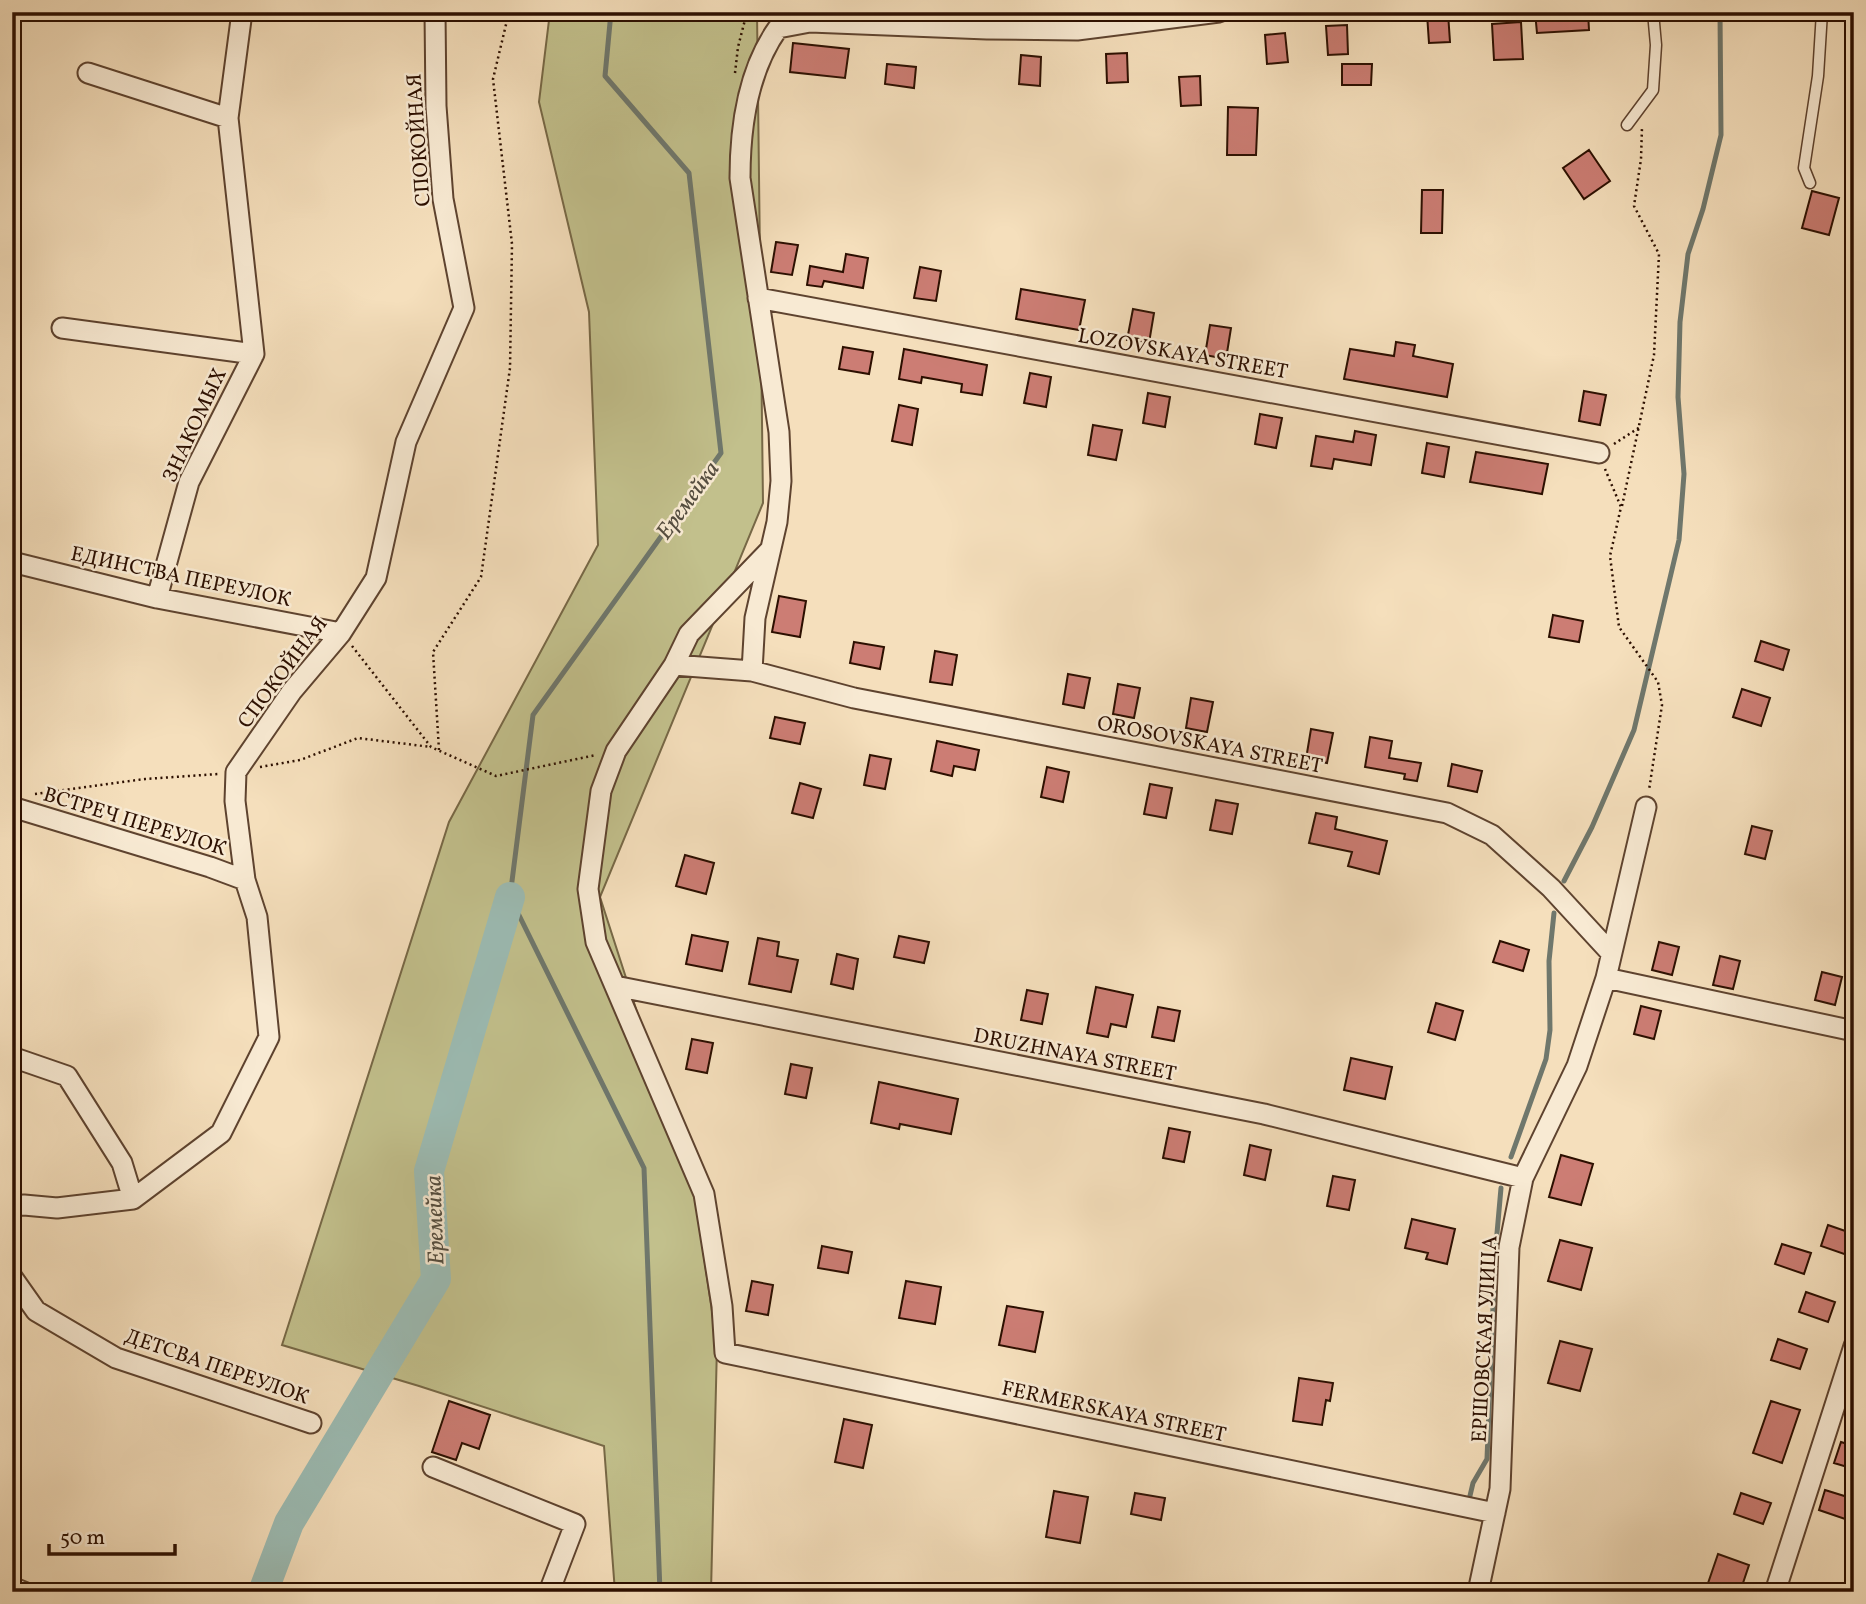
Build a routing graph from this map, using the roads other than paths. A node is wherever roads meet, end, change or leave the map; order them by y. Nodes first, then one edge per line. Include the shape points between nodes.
1 (242, 12) edge
2 (435, 12) edge
3 (1219, 12) edge
4 (1653, 12) edge
5 (1822, 12) edge
6 (88, 73) dead end
7 (228, 118) junction
8 (1627, 125) dead end
9 (1810, 183) dead end
10 (758, 298) junction
11 (62, 328) dead end
12 (254, 354) junction
13 (1599, 453) road end
14 (769, 550) junction
15 (12, 562) edge
16 (157, 598) junction
17 (341, 633) junction
18 (674, 665) junction
19 (751, 671) junction
20 (12, 807) edge
21 (1646, 807) road end
22 (245, 880) junction
23 (1611, 953) junction
24 (1606, 978) junction
25 (614, 986) junction
26 (1854, 1031) edge
27 (12, 1057) edge
28 (1523, 1178) junction
29 (133, 1199) junction
30 (12, 1206) edge
31 (12, 1277) edge
32 (1854, 1346) edge
33 (311, 1423) dead end
34 (433, 1467) dead end
35 (1495, 1513) junction
36 (12, 1587) edge
37 (24, 1592) edge
38 (549, 1592) edge
39 (1478, 1592) edge
40 (1775, 1592) edge

1 - 7 street, ЗНАКОМЫХ
2 - 17 street, СПОКОЙНАЯ via 443,199 464,308 407,442 376,578
3 - 10 street via 1077,30 810,22 778,28 753,80 740,144 740,178
4 - 8 lane via 1653,90
5 - 9 lane via 1804,168
6 - 7 street
7 - 12 street, ЗНАКОМЫХ
10 - 13 street, LOZOVSKAYA STREET
10 - 14 street via 782,481
11 - 12 street, ЗНАКОМЫХ
12 - 16 street, ЗНАКОМЫХ via 189,482
14 - 18 street via 689,634
14 - 19 street via 755,618
15 - 16 street, ЕДИНСТВА ПЕРЕУЛОК
16 - 17 street, ЕДИНСТВА ПЕРЕУЛОК
17 - 22 street, СПОКОЙНАЯ via 292,691 236,772 234,801
18 - 19 street, OROSOVSKAYA STREET
18 - 25 street via 616,751 601,791 588,890 596,942
19 - 23 street, OROSOVSKAYA STREET via 853,698 1447,813 1492,835
20 - 22 street, ВСТРЕЧ ПЕРЕУЛОК
21 - 23 street, ЕРШОВСКАЯ УЛИЦА
22 - 29 street, СПОКОЙНАЯ via 257,917 269,1037 221,1133
23 - 24 street, ЕРШОВСКАЯ УЛИЦА
24 - 26 street
24 - 28 street, ЕРШОВСКАЯ УЛИЦА via 1577,1066
25 - 28 street, DRUZHNAYA STREET via 1264,1114
25 - 35 street, FERMERSKAYA STREET via 704,1194 725,1353
27 - 29 street via 67,1076 122,1163
28 - 35 street, ЕРШОВСКАЯ УЛИЦА via 1509,1247 1500,1489
29 - 30 street via 57,1208
31 - 33 street, ДЕТСВА ПЕРЕУЛОК via 36,1311 116,1358
32 - 40 street
34 - 38 street via 575,1524
35 - 39 street, ЕРШОВСКАЯ УЛИЦА
36 - 37 street

